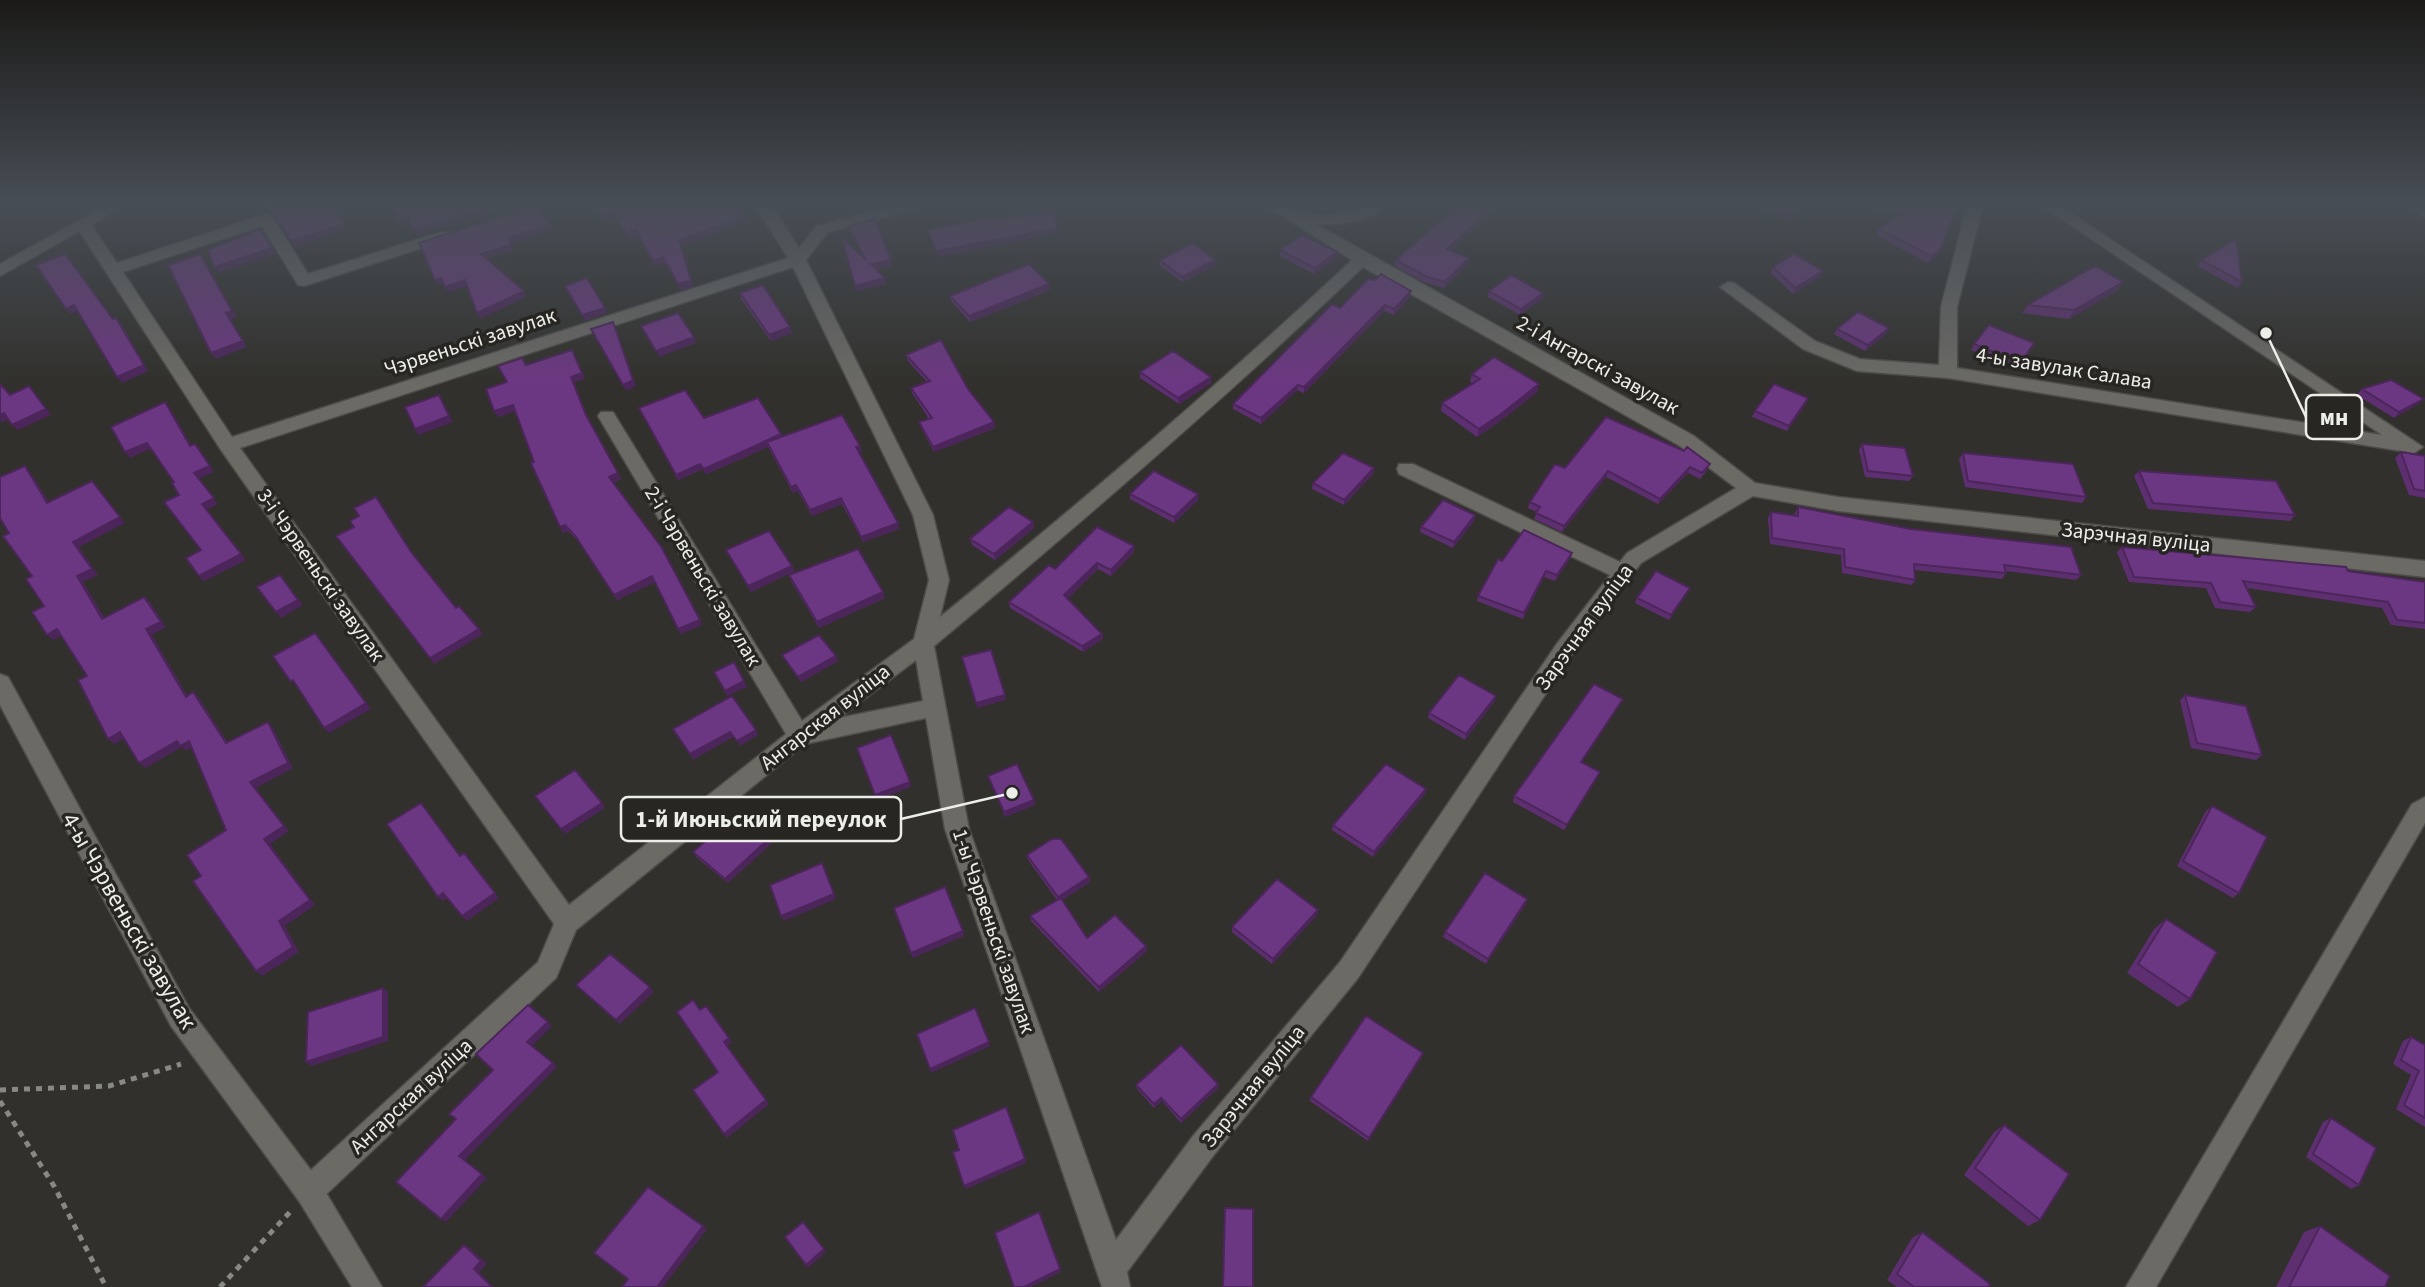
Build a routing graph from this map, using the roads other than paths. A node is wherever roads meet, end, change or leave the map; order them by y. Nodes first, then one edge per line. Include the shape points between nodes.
1 (112, 265) edge
2 (127, 265) edge
3 (294, 265) edge
4 (355, 265) edge
5 (782, 265) edge
6 (800, 265) edge
7 (1356, 265) edge
8 (1373, 265) edge
9 (1960, 265) edge
10 (2140, 265) edge
11 (115, 269) junction
12 (1728, 287) dead end
13 (1948, 372) junction
14 (607, 416) dead end
15 (228, 445) junction
16 (2419, 449) edge
17 (1406, 469) dead end
18 (1750, 489) junction
19 (2425, 569) edge
20 (1623, 572) junction
21 (923, 643) junction
22 (0, 683) edge
23 (934, 707) junction
24 (799, 736) junction
25 (2425, 807) edge
26 (567, 922) junction
27 (309, 1191) junction
28 (1114, 1278) edge
29 (368, 1287) edge
30 (2140, 1287) edge

1 - 11 street, 3-і Чэрвеньскі завулак
2 - 11 street
3 - 4 street via 304,282
5 - 15 street, Чэрвеньскі завулак
6 - 21 street, 1-ы Чэрвеньскі завулак via 923,515 939,580
7 - 21 street, Ангарская вуліца via 1188,422
8 - 18 street, 2-і Ангарскі завулак via 1686,441
9 - 13 street via 1949,307
10 - 16 street
11 - 15 street, 3-і Чэрвеньскі завулак
12 - 13 street, 4-ы завулак Салава via 1792,335 1842,361
13 - 16 street, 4-ы завулак Салава
14 - 24 street, 2-і Чэрвеньскі завулак
15 - 26 street, 3-і Чэрвеньскі завулак
17 - 20 street
18 - 19 street, Зарэчная вуліца via 1838,504
18 - 20 street, Зарэчная вуліца via 1634,558
20 - 28 street, Зарэчная вуліца via 1563,651 1349,970 1203,1146
21 - 23 street, 1-ы Чэрвеньскі завулак
21 - 24 street, Ангарская вуліца
22 - 27 street, 4-ы Чэрвеньскі завулак via 180,1017
23 - 24 street
23 - 28 street, 1-ы Чэрвеньскі завулак via 957,829
24 - 26 street, Ангарская вуліца
25 - 30 street
26 - 27 street, Ангарская вуліца via 547,970
27 - 29 street, 4-ы Чэрвеньскі завулак

